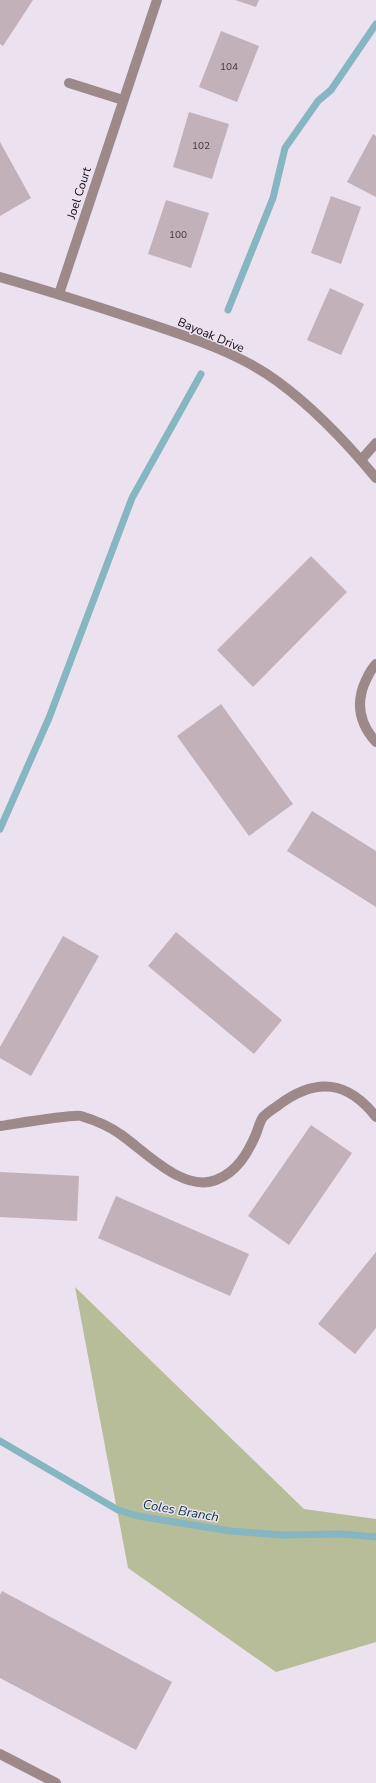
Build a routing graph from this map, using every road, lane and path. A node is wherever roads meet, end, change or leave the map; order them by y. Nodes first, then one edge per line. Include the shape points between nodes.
1 (157, 0) edge
2 (69, 83) dead end
3 (123, 100) junction
4 (0, 277) edge
5 (59, 294) junction
6 (376, 442) edge
7 (361, 460) junction
8 (376, 478) edge
9 (376, 664) edge
10 (376, 742) edge
11 (376, 1117) edge
12 (0, 1126) edge
13 (0, 1754) edge
14 (56, 1783) edge

1 - 3 street, Joel Court
2 - 3 street
3 - 5 street, Joel Court
4 - 5 street, Bayoak Drive
5 - 7 street, Bayoak Drive via 187,337 231,355 276,380 310,409
6 - 7 street
7 - 8 street, Bayoak Drive
9 - 10 street via 361,692 360,716
11 - 12 street via 367,1105 341,1087 322,1086 294,1094 262,1118 248,1152 235,1169 217,1180 204,1184 191,1182 145,1154 119,1133 79,1116
13 - 14 street

